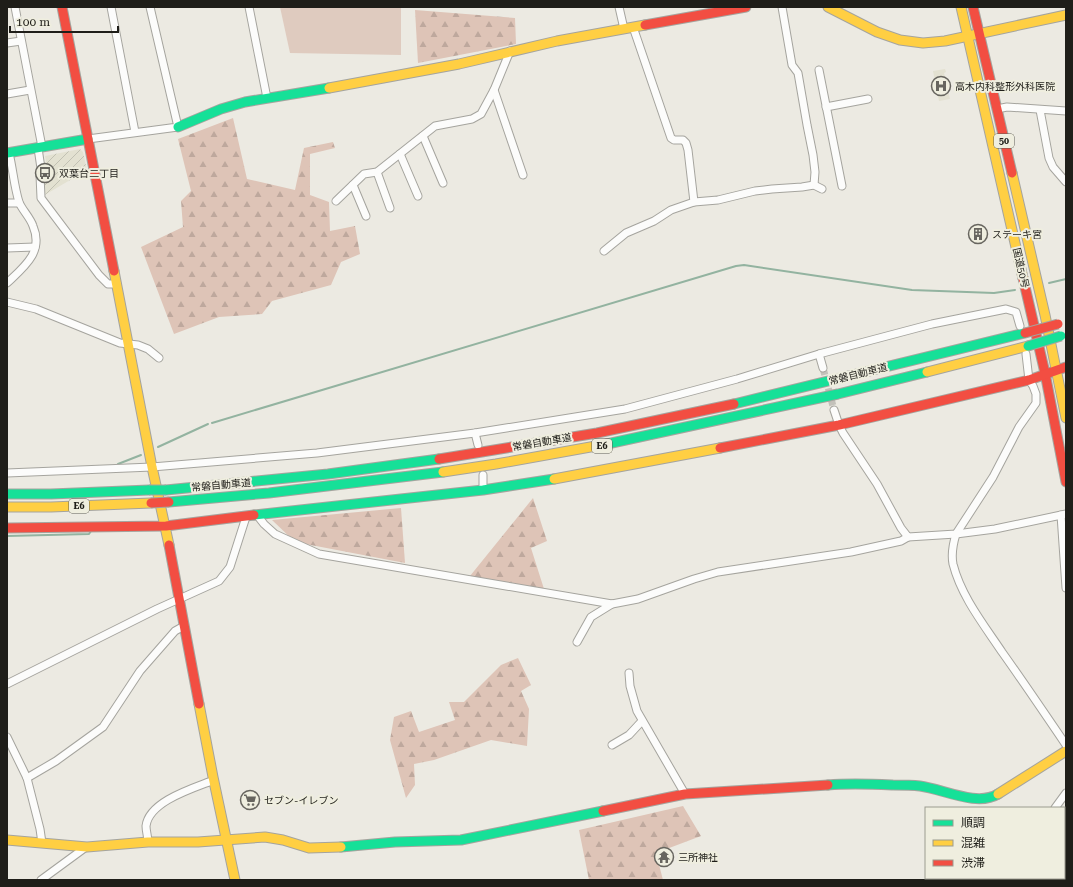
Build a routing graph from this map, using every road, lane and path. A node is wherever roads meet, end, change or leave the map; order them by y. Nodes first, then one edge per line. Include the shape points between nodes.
1 (15, 7) edge
2 (62, 7) edge
3 (111, 7) edge
4 (150, 7) edge
5 (248, 7) edge
6 (620, 7) edge
7 (746, 7) edge
8 (782, 7) edge
9 (828, 7) edge
10 (961, 7) edge
11 (973, 7) edge
12 (1066, 15) edge
13 (628, 28) junction
14 (979, 34) junction
15 (968, 36) junction
16 (20, 41) junction
17 (7, 44) edge
18 (510, 51) junction
19 (819, 70) dead end
20 (30, 90) junction
21 (494, 90) junction
22 (7, 94) edge
23 (267, 98) junction
24 (868, 99) dead end
25 (826, 107) junction
26 (997, 109) junction
27 (1040, 110) junction
28 (1066, 111) edge
29 (178, 127) junction
30 (135, 132) junction
31 (423, 136) junction
32 (88, 139) junction
33 (40, 148) junction
34 (8, 153) edge
35 (400, 154) junction
36 (377, 172) junction
37 (523, 175) dead end
38 (1066, 182) edge
39 (443, 183) dead end
40 (353, 185) junction
41 (814, 185) junction
42 (842, 186) dead end
43 (822, 189) dead end
44 (418, 196) dead end
45 (336, 201) dead end
46 (694, 202) junction
47 (19, 203) junction
48 (7, 204) edge
49 (390, 208) dead end
50 (366, 216) dead end
51 (35, 247) junction
52 (7, 248) edge
53 (604, 251) dead end
54 (7, 283) edge
55 (116, 284) junction
56 (7, 302) edge
57 (1062, 323) edge
58 (1022, 329) junction
59 (1064, 336) edge
60 (128, 343) junction
61 (1027, 350) junction
62 (819, 354) junction
63 (159, 358) dead end
64 (1066, 367) edge
65 (823, 368) tunnel mouth
66 (1057, 369) junction
67 (1045, 373) junction
68 (1029, 380) junction
69 (834, 410) tunnel mouth
70 (1066, 418) edge
71 (839, 425) junction
72 (475, 433) junction
73 (478, 445) dead end
74 (152, 467) junction
75 (7, 473) edge
76 (483, 475) dead end
77 (1066, 482) edge
78 (483, 490) junction
79 (7, 494) edge
80 (7, 507) edge
81 (257, 515) junction
82 (1064, 515) edge
83 (246, 517) junction
84 (166, 526) junction
85 (7, 528) edge
86 (956, 534) junction
87 (908, 537) junction
88 (1066, 588) edge
89 (179, 600) junction
90 (612, 604) junction
91 (184, 626) junction
92 (577, 642) dead end
93 (629, 673) dead end
94 (7, 684) edge
95 (642, 721) junction
96 (7, 737) edge
97 (612, 745) dead end
98 (1066, 745) edge
99 (1066, 751) edge
100 (27, 778) junction
101 (214, 780) junction
102 (1066, 793) edge
103 (684, 794) junction
104 (1058, 807) edge
105 (7, 840) edge
106 (226, 840) junction
107 (148, 842) junction
108 (42, 843) junction
109 (86, 846) junction
110 (41, 880) edge
111 (236, 880) edge

1 - 16 street
2 - 32 main road
3 - 30 street
4 - 29 street
5 - 23 street
6 - 13 street
7 - 13 main road
8 - 41 street via 792,65 798,73 809,133 815,172
9 - 15 main road via 877,32 909,42 934,42
10 - 15 main road, 国道50号 / 50
11 - 14 main road, 国道50号 / 50
12 - 14 main road
13 - 18 main road
13 - 46 street via 671,138 686,142
14 - 15 main road
14 - 26 main road, 国道50号 / 50
15 - 67 main road, 国道50号 / 50
16 - 17 street
16 - 20 street
18 - 21 street
18 - 23 main road via 459,64
19 - 25 street
20 - 22 street
20 - 33 street
21 - 31 street via 481,114 472,119 435,126
21 - 37 street
23 - 29 main road via 221,109
24 - 25 street
25 - 42 street
26 - 27 street via 1007,107
26 - 66 main road, 国道50号 / 50
27 - 28 street
27 - 38 street via 1049,158
29 - 30 street
30 - 32 street
31 - 35 street
31 - 39 street
32 - 33 main road
32 - 55 main road
33 - 34 main road
33 - 55 street via 41,198 99,275 108,284
34 - 47 street
35 - 36 street
35 - 44 street
36 - 40 street via 364,174
36 - 49 street
40 - 45 street
40 - 50 street
41 - 43 street
41 - 46 street via 755,191 718,200
46 - 53 street via 671,210 654,221 626,233
47 - 48 street
47 - 51 street via 33,224 36,235
51 - 52 street
51 - 54 street via 27,264
55 - 60 main road
56 - 60 street via 36,309 120,343
57 - 58 main road, 常磐自動車道 / E6, bridge
58 - 62 street via 1016,312 1006,309 932,324
58 - 79 main road, 常磐自動車道 / E6, bridge via 834,381 720,407 597,433 395,466 166,490
59 - 61 main road, 常磐自動車道 / E6, bridge
60 - 63 street via 138,344
60 - 74 main road
61 - 68 street
61 - 80 main road, 常磐自動車道 / E6, bridge via 598,446 496,464 269,493 169,502
62 - 65 street
62 - 72 street via 625,409
64 - 66 main road
66 - 67 main road
66 - 70 main road, 国道50号 / 50
67 - 68 main road
67 - 77 main road, 国道50号 / 50
68 - 71 main road
68 - 86 street via 1036,394 1036,402 1019,427 993,477
69 - 71 street
71 - 78 main road
71 - 87 street
72 - 73 street
72 - 74 street via 317,453
74 - 75 street
74 - 84 main road
76 - 78 street
78 - 81 main road
81 - 83 main road
81 - 90 street via 275,534 319,554
82 - 86 street
82 - 88 street
83 - 84 main road
83 - 89 street via 230,567 220,580
84 - 85 main road
84 - 89 main road
86 - 87 street
86 - 98 street via 953,565 967,597
87 - 90 street via 901,541 851,552 718,572 638,599
89 - 91 main road
89 - 94 street
90 - 92 street via 591,617
91 - 100 street via 175,631 140,671 104,726 56,761
91 - 101 main road
93 - 95 street via 632,696
95 - 97 street via 629,735
95 - 103 street
96 - 100 street
99 - 103 main road via 995,796 981,799 922,786 851,783
100 - 108 street
101 - 106 main road
101 - 107 street via 170,797 158,807 146,826
102 - 104 street
103 - 106 main road via 461,840 317,848 265,837
105 - 108 main road
106 - 107 main road
106 - 111 main road
107 - 109 main road
108 - 109 main road
109 - 110 street

